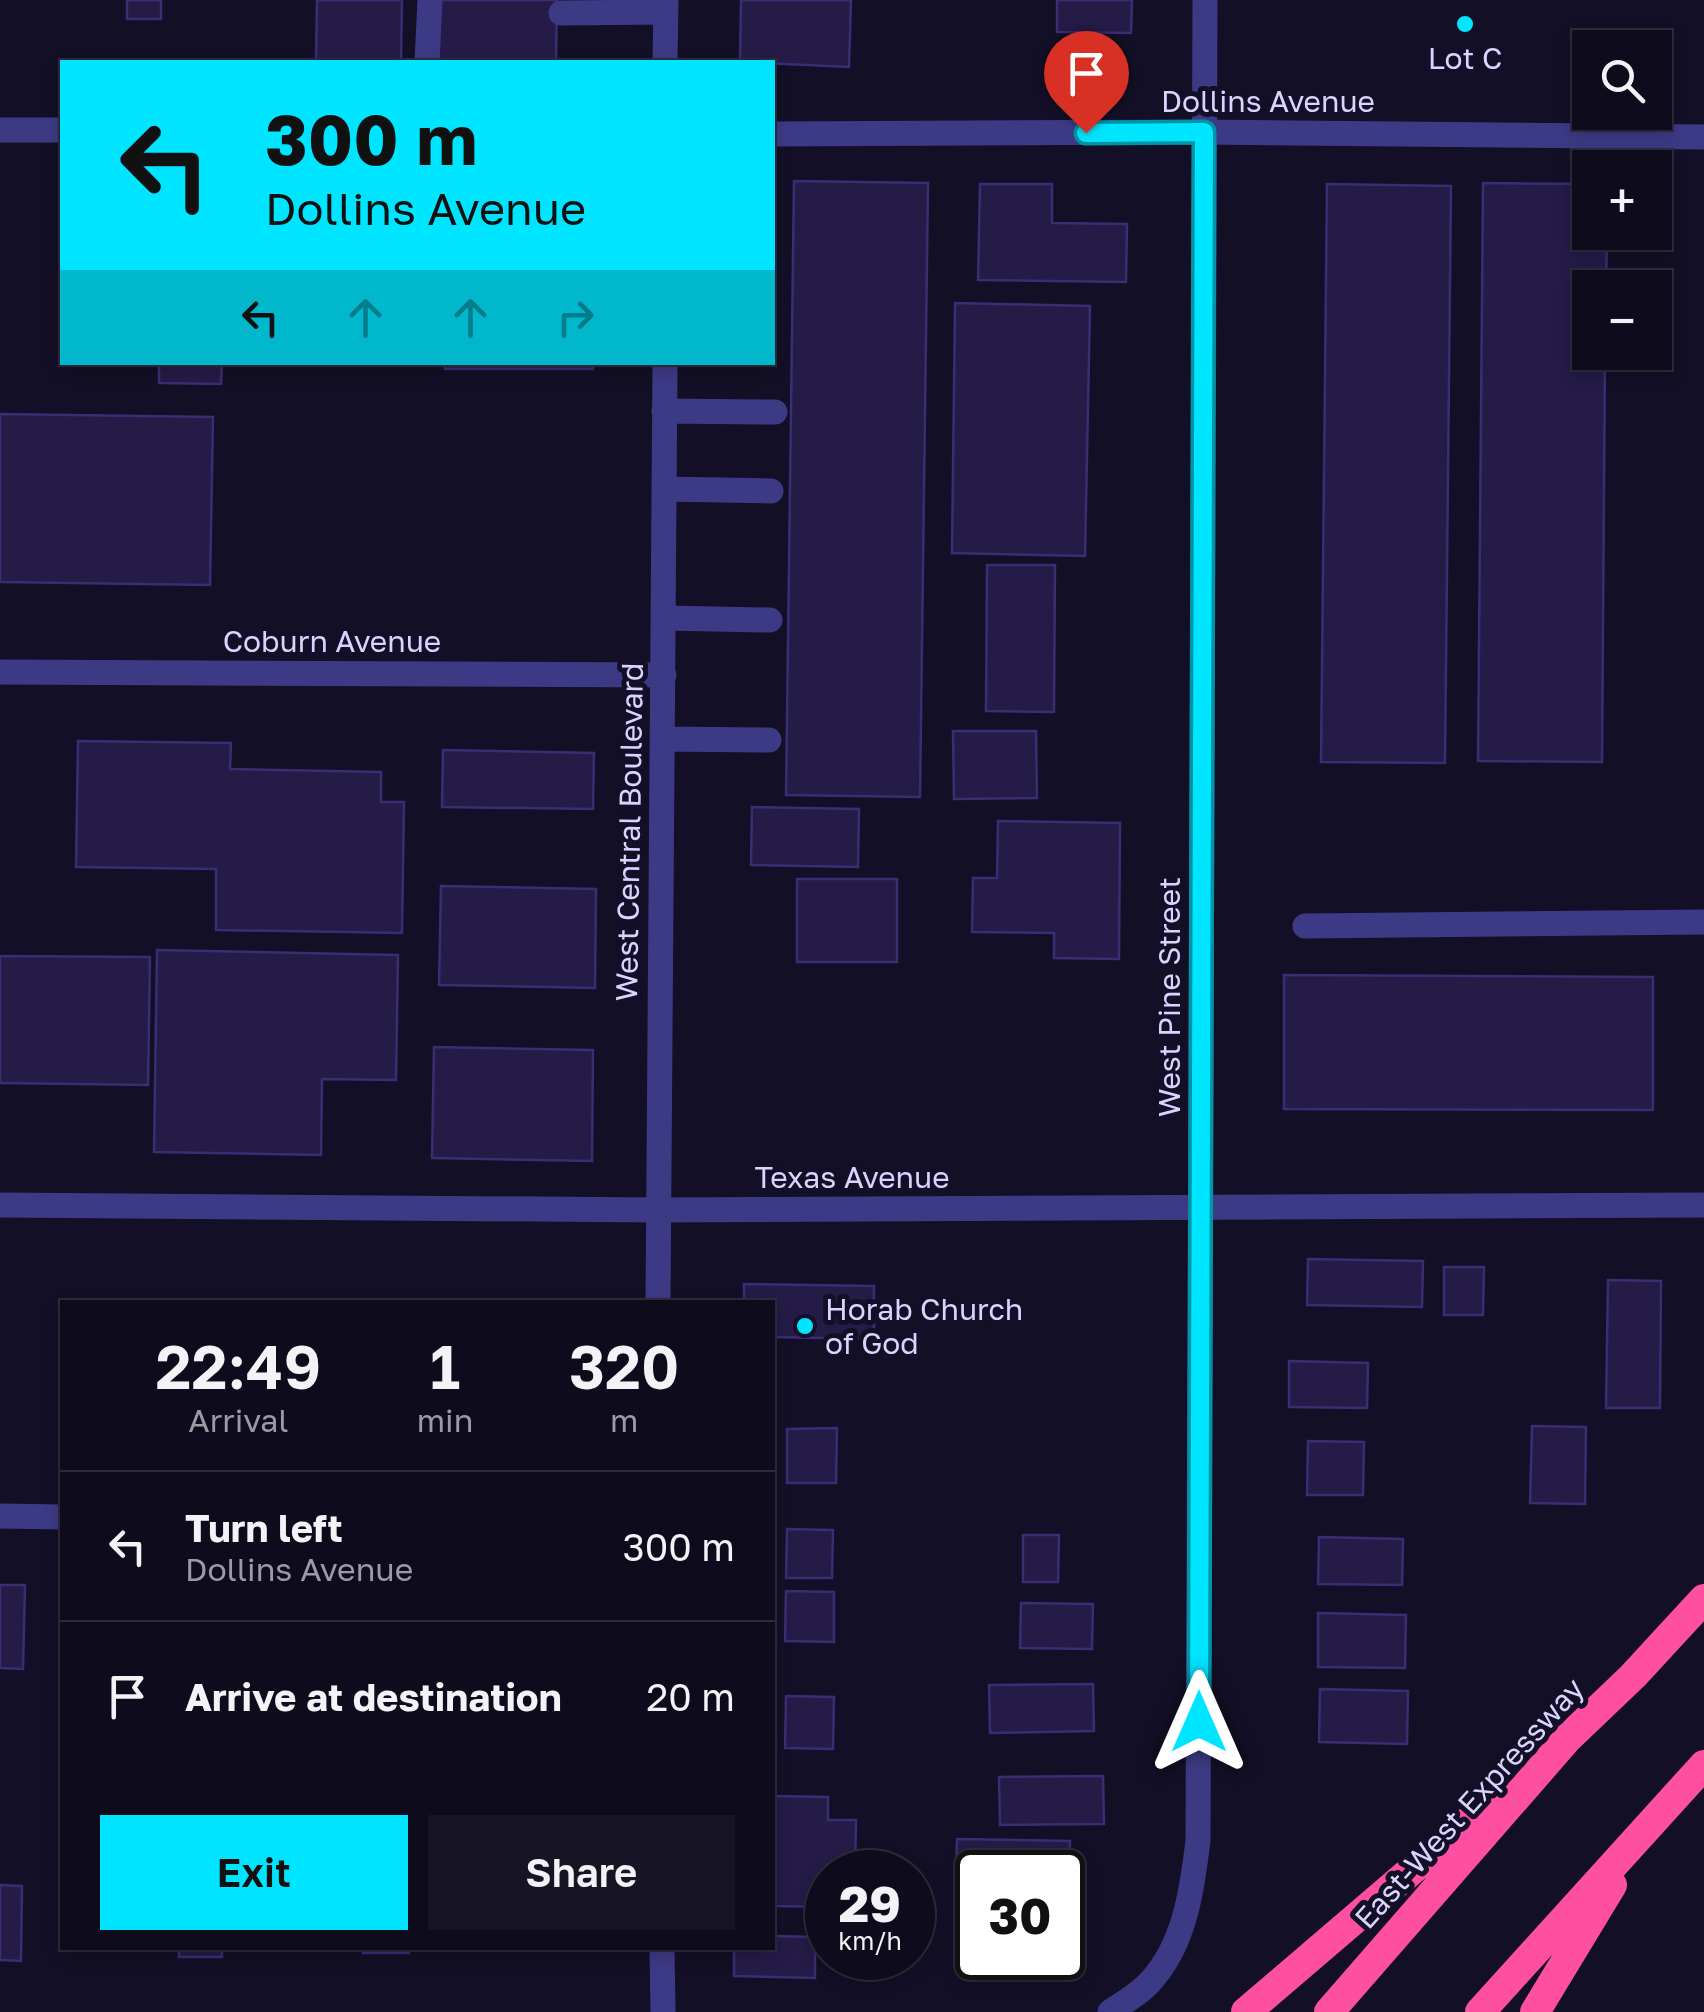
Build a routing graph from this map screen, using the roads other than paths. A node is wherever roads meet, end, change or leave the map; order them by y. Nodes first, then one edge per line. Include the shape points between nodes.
1 (430, 0) edge
2 (1205, 0) edge
3 (666, 6) edge
4 (562, 12) dead end
5 (428, 60) edge
6 (666, 60) edge
7 (0, 130) edge
8 (60, 130) edge
9 (1204, 132) junction
10 (775, 134) edge
11 (1704, 137) edge
12 (664, 365) edge
13 (664, 412) junction
14 (774, 412) dead end
15 (664, 490) junction
16 (772, 491) dead end
17 (664, 618) junction
18 (770, 620) dead end
19 (0, 672) edge
20 (664, 675) junction
21 (663, 738) junction
22 (770, 740) dead end
23 (1704, 922) edge
24 (1305, 926) dead end
25 (0, 1205) edge
26 (1704, 1205) edge
27 (1202, 1208) junction
28 (658, 1210) junction
29 (658, 1300) edge
30 (0, 1516) edge
31 (60, 1517) edge
32 (1704, 1600) edge
33 (1567, 1739) junction
34 (1704, 1764) edge
35 (1652, 1819) junction
36 (662, 1950) edge
37 (663, 2012) edge
38 (1110, 2012) edge
39 (1246, 2012) edge
40 (1330, 2012) edge
41 (1480, 2012) edge
42 (1535, 2012) edge

1 - 5 street
2 - 9 street, West Pine Street
3 - 4 street
3 - 6 street
7 - 8 street
9 - 10 street, Dollins Avenue
9 - 11 street, Dollins Avenue
9 - 27 street, West Pine Street
12 - 13 street, West Central Boulevard
13 - 14 street
13 - 15 street, West Central Boulevard
15 - 16 street
15 - 17 street, West Central Boulevard
17 - 18 street
17 - 20 street, West Central Boulevard
19 - 20 street, Coburn Avenue
20 - 21 street, West Central Boulevard
21 - 22 street
21 - 28 street, West Central Boulevard
23 - 24 street
25 - 28 street, Texas Avenue
26 - 27 street, Texas Avenue
27 - 28 street, Texas Avenue
27 - 38 street, West Pine Street via 1198,1841 1177,1941 1149,1983
28 - 29 street, West Central Boulevard
30 - 31 street
32 - 33 highway, East-West Expressway
33 - 39 highway
33 - 40 highway, East-West Expressway
34 - 35 highway
35 - 41 highway
35 - 42 highway
36 - 37 street

